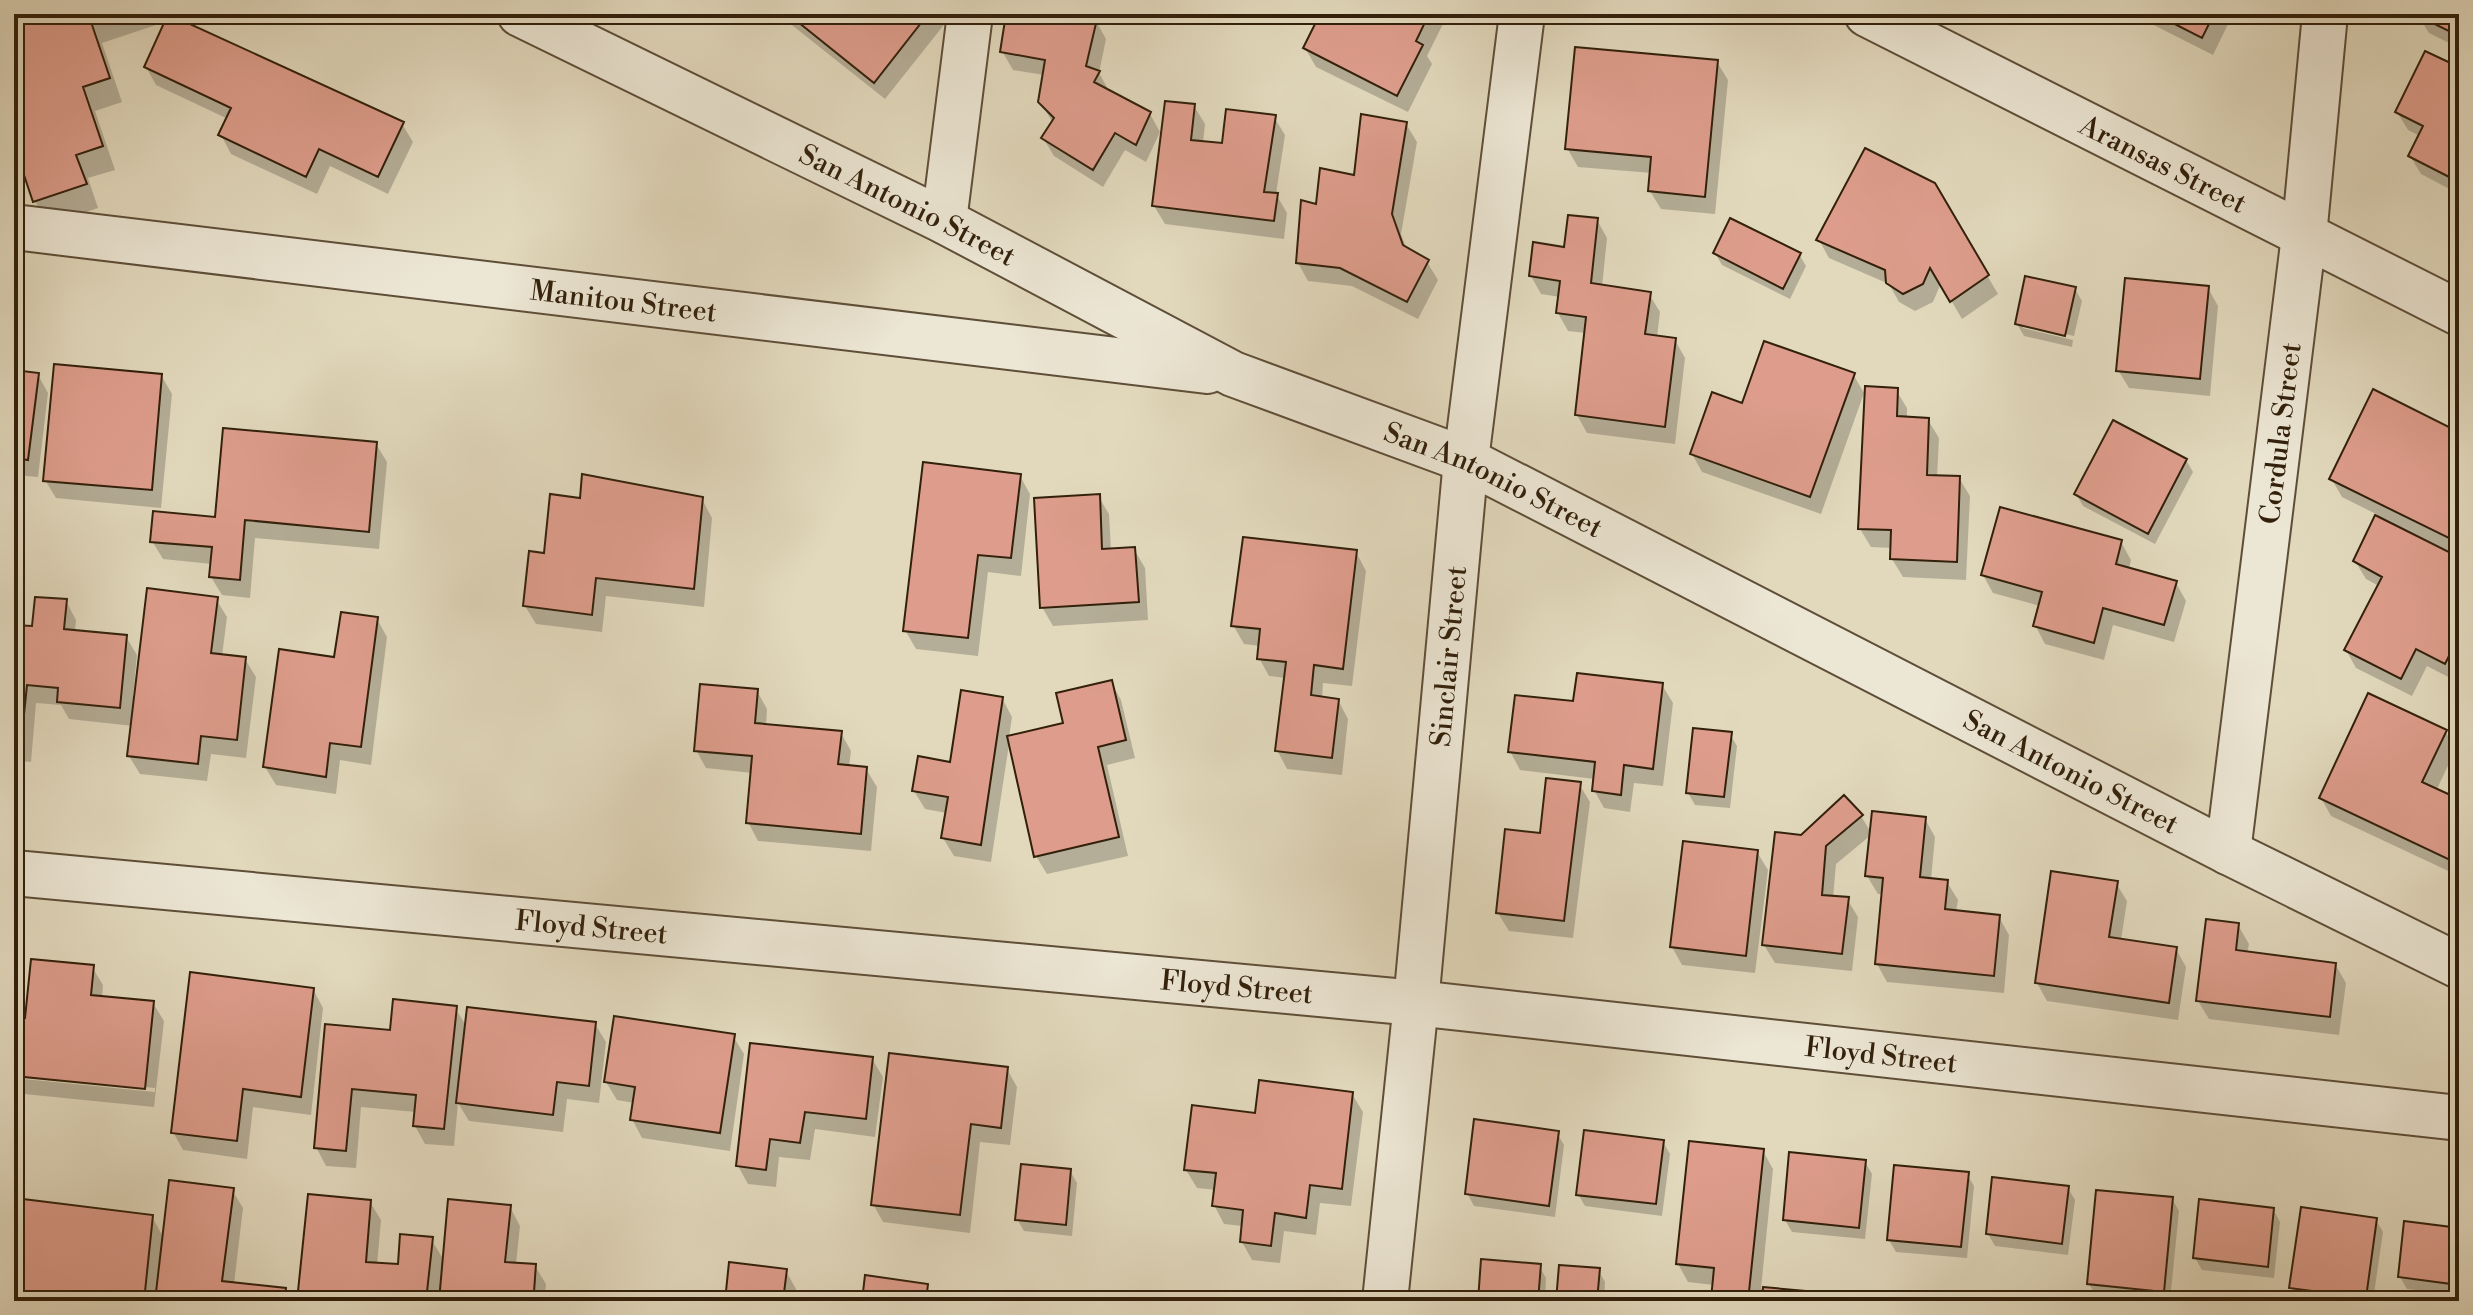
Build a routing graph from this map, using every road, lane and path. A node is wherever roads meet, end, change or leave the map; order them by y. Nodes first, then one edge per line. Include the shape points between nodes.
1 (520, 14) edge
2 (970, 14) edge
3 (1522, 14) edge
4 (1867, 14) edge
5 (2325, 14) edge
6 (944, 221) junction
7 (14, 227) edge
8 (2304, 236) junction
9 (2459, 313) edge
10 (1233, 374) junction
11 (1466, 460) junction
12 (2228, 852) junction
13 (14, 873) edge
14 (2459, 966) edge
15 (1416, 1003) junction
16 (2459, 1118) edge
17 (1385, 1301) edge

1 - 6 street, San Antonio Street
2 - 6 street
3 - 11 street, Sinclair Street
4 - 8 street, Aransas Street
5 - 8 street, Cordula Street
6 - 10 street, San Antonio Street
7 - 10 street, Manitou Street
8 - 9 street, Aransas Street
8 - 12 street, Cordula Street
10 - 11 street, San Antonio Street
11 - 12 street, San Antonio Street
11 - 15 street, Sinclair Street
12 - 14 street, San Antonio Street
13 - 15 street, Floyd Street
15 - 16 street, Floyd Street
15 - 17 street, Sinclair Street

